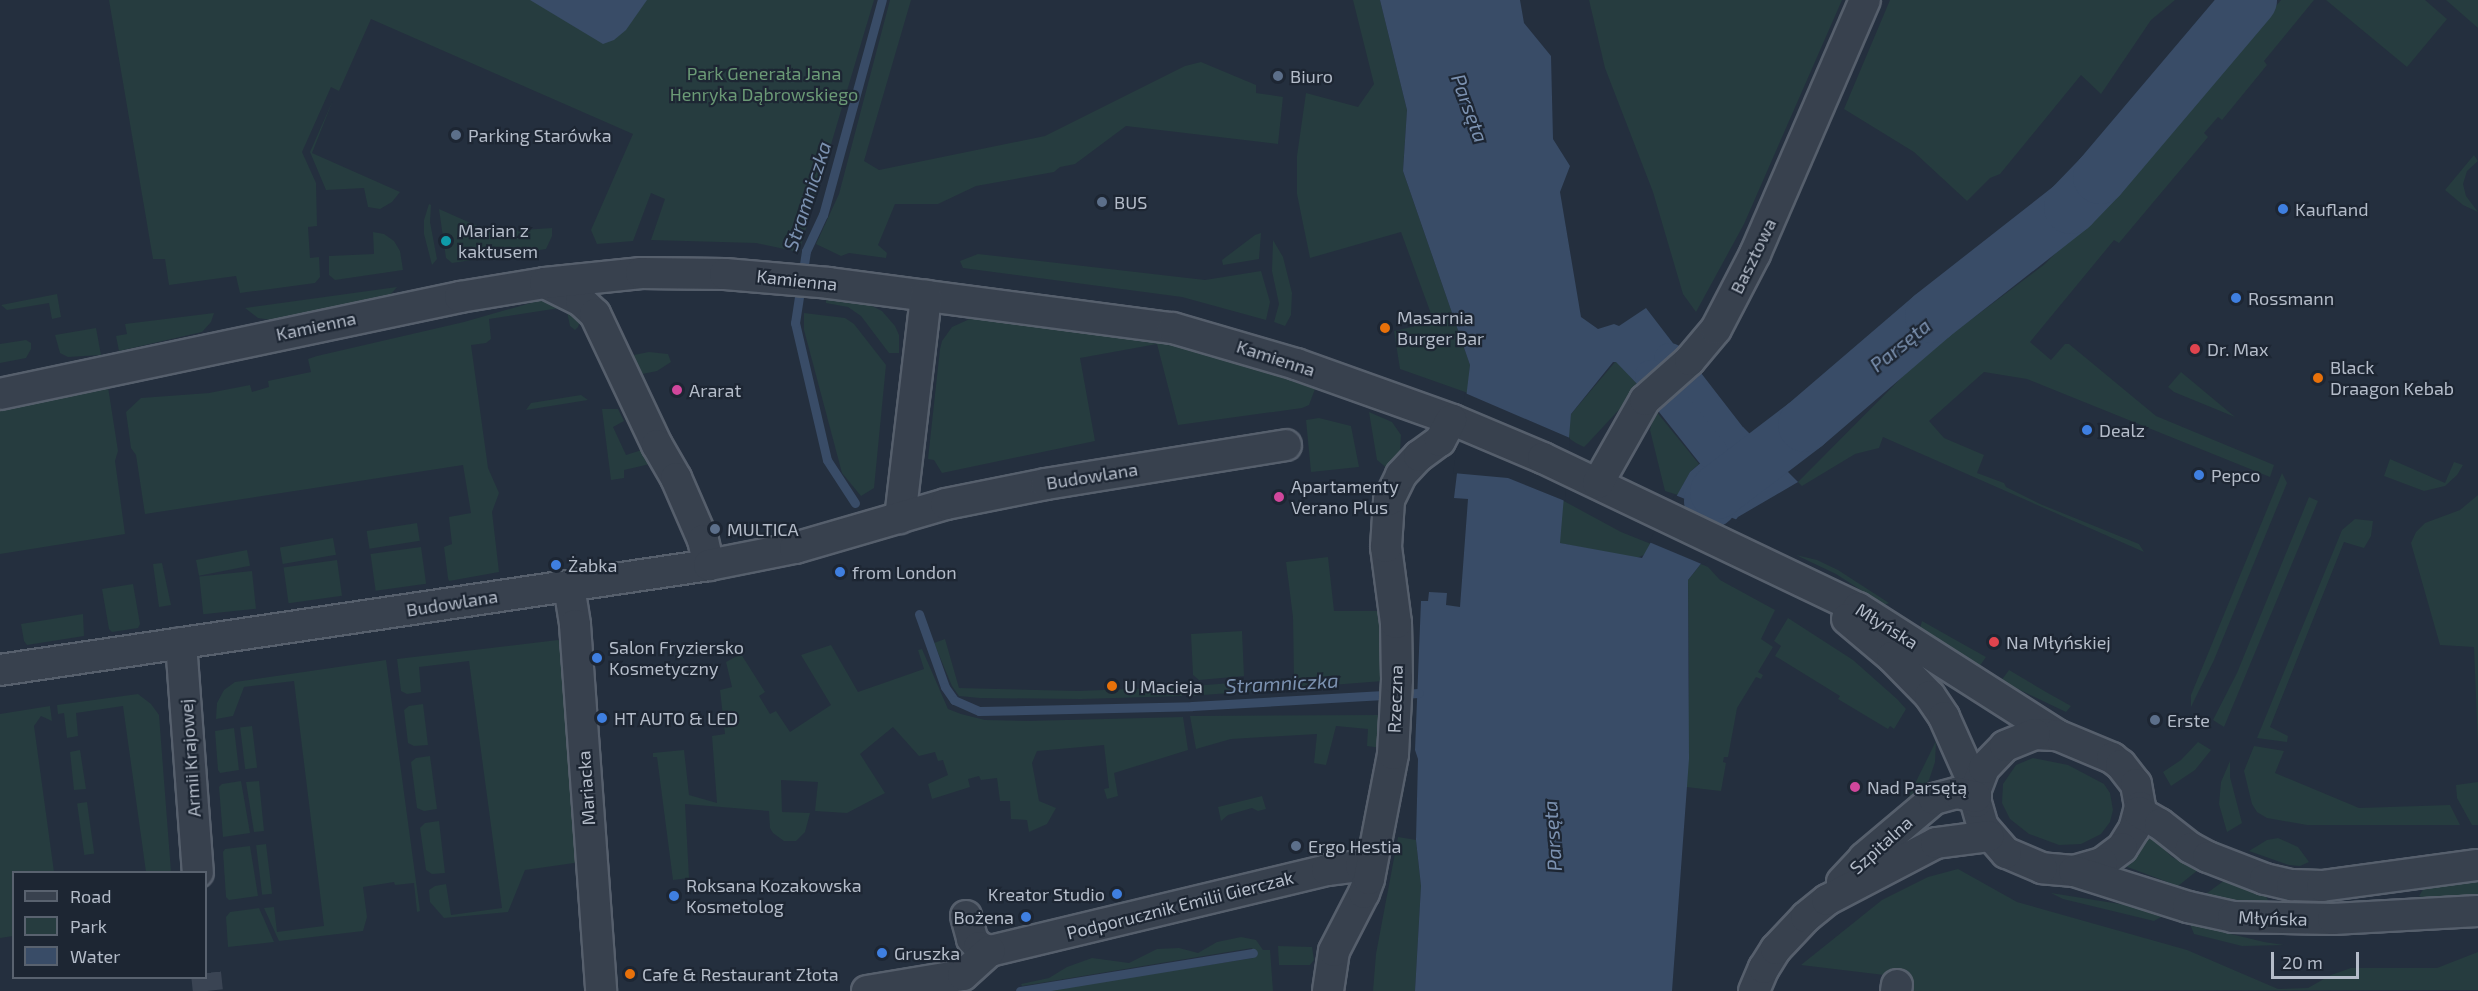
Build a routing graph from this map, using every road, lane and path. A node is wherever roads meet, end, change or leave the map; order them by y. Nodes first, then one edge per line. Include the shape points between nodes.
1 (1865, 0) edge
2 (545, 283) junction
3 (926, 296) junction
4 (0, 394) edge
5 (1452, 420) junction
6 (1286, 444) dead end
7 (1587, 479) junction
8 (900, 518) junction
9 (709, 565) junction
10 (1803, 583) junction
11 (569, 586) junction
12 (181, 643) junction
13 (0, 670) edge
14 (2057, 735) junction
15 (1976, 793) junction
16 (2139, 812) junction
17 (1989, 836) junction
18 (2478, 865) edge
19 (1371, 868) junction
20 (198, 871) edge
21 (2074, 872) junction
22 (1827, 900) junction
23 (2478, 911) edge
24 (966, 916) dead end
25 (983, 956) junction
26 (601, 990) edge
27 (867, 991) edge
28 (1328, 991) edge
29 (1754, 991) edge

1 - 7 street, Basztowa via 1755,254 1716,329 1690,360 1645,400
2 - 3 street, Kamienna via 641,273 765,277
2 - 4 street, Kamienna via 341,320
2 - 9 street via 580,301 595,314 676,478 703,540
3 - 5 street, Kamienna via 1173,328 1296,363
3 - 8 street
5 - 7 street, Kamienna
5 - 19 street, Rzeczna via 1440,441 1401,475 1389,500 1386,547 1396,607 1397,679 1393,754
6 - 8 street, Budowlana via 1046,484 946,504
7 - 10 street, Młyńska
8 - 9 street, Budowlana via 795,548
9 - 11 street, Budowlana
10 - 14 street, Młyńska via 1858,608
10 - 15 street, Młyńska via 1892,657 1930,696 1944,717
11 - 12 street, Budowlana
11 - 26 street, Mariacka
12 - 13 street, Budowlana
12 - 20 street, Armii Krajowej
14 - 15 street via 2035,734 2005,746 1990,759
14 - 16 street via 2121,765 2136,784
15 - 17 street via 1980,819
15 - 22 street, Szpitalna via 1934,799 1863,858
16 - 18 street, Młyńska via 2191,848 2265,879 2292,885 2322,886
16 - 21 street via 2130,837 2112,857
17 - 21 street via 2006,852 2031,864
17 - 22 street, Szpitalna via 1936,843
19 - 25 street, Podporucznik Emilii Gierczak via 1327,870
19 - 28 street, Rzeczna via 1364,892 1334,951
21 - 23 street, Młyńska via 2233,917 2333,919
22 - 29 street, Szpitalna via 1776,949
24 - 25 street via 972,939
25 - 27 street, Podporucznik Emilii Gierczak via 963,975

